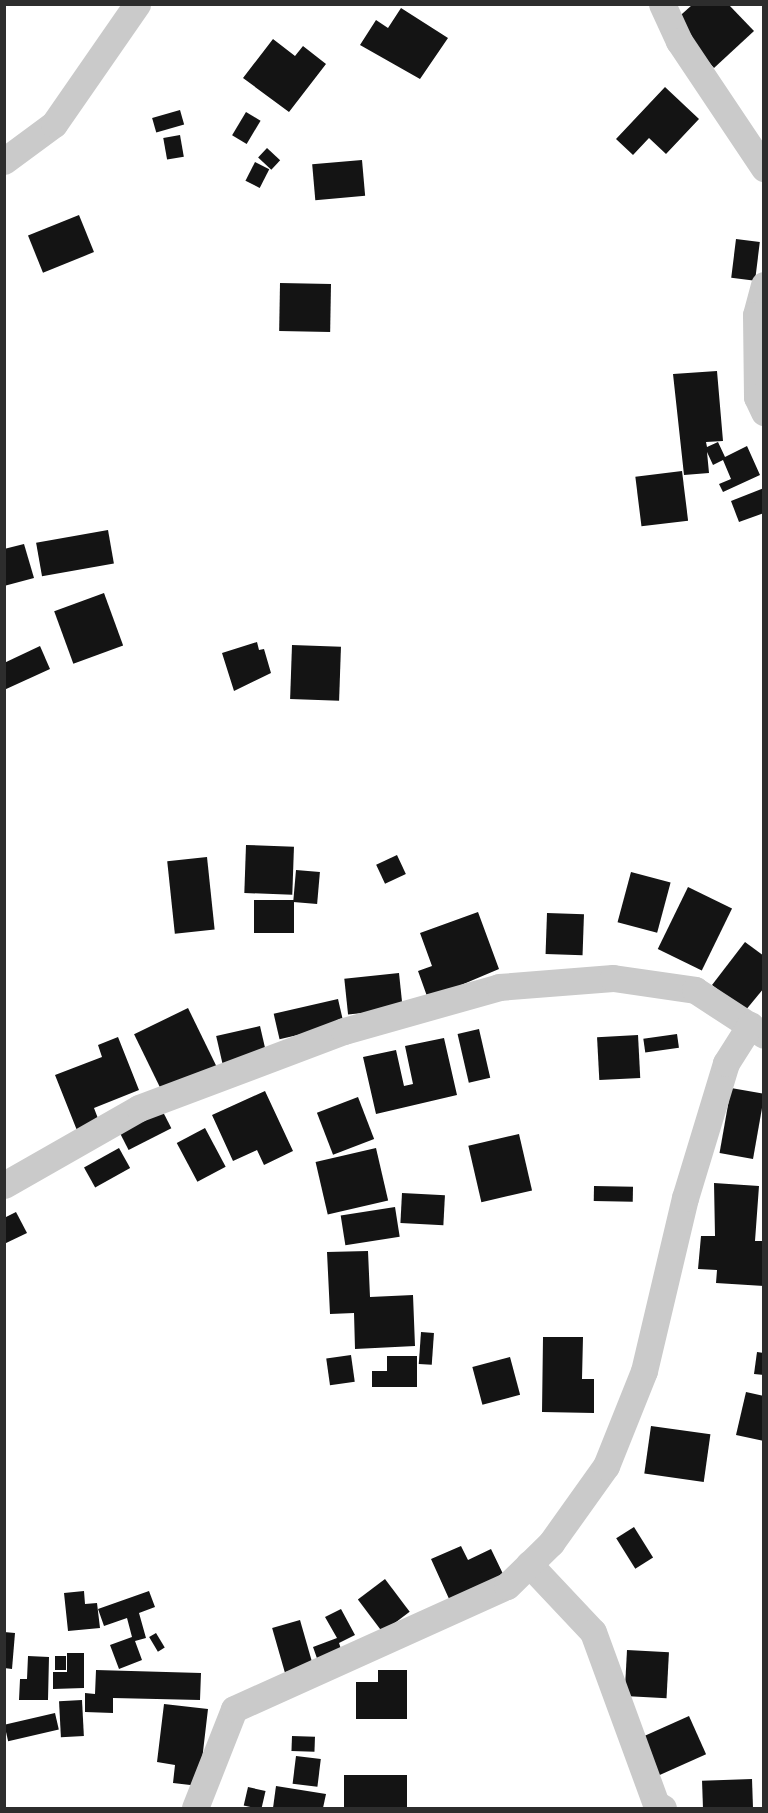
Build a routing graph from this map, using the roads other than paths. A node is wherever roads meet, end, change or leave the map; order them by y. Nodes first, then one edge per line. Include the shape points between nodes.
1 (137, 4) edge
2 (662, 4) edge
3 (4, 161) edge
4 (764, 168) edge
5 (764, 285) edge
6 (764, 412) edge
7 (757, 1030) edge
8 (4, 1185) edge
9 (529, 1564) junction
10 (195, 1809) edge
11 (663, 1809) edge

1 - 3 street via 54,124
2 - 4 street via 679,41
5 - 6 street via 756,315 757,397
7 - 8 street via 695,990 613,978 499,987 344,1031 139,1108
7 - 9 street via 726,1063 685,1198 644,1371 606,1466 551,1543
9 - 10 street via 507,1586 234,1709
9 - 11 street via 593,1632 656,1804

